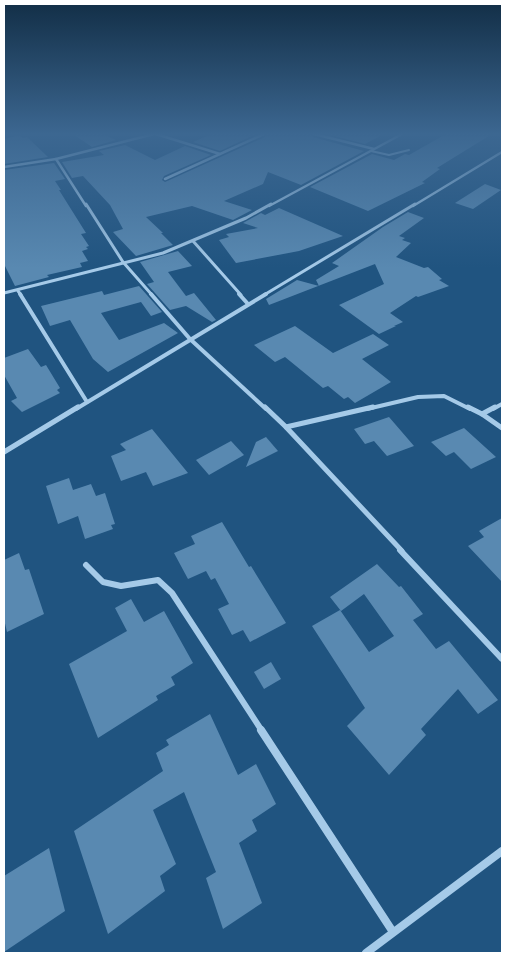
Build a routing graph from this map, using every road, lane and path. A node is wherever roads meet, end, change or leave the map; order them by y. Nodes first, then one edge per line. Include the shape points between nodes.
1 (69, 179) edge
2 (319, 179) edge
3 (457, 179) edge
4 (193, 241) junction
5 (123, 262) junction
6 (18, 291) junction
7 (4, 293) edge
8 (248, 304) junction
9 (190, 339) junction
10 (87, 402) junction
11 (502, 404) edge
12 (482, 414) junction
13 (286, 427) junction
14 (502, 428) edge
15 (4, 452) edge
16 (86, 564) dead end
17 (502, 660) edge
18 (502, 851) edge
19 (393, 932) junction
20 (366, 953) edge

1 - 5 street
2 - 4 street via 246,218
3 - 8 street
4 - 5 street via 163,253
4 - 8 street
5 - 6 street
5 - 9 street
6 - 7 street
6 - 10 street
8 - 9 street
9 - 10 street
9 - 13 street
10 - 15 street
11 - 12 street
12 - 13 street via 444,396 418,397
12 - 14 street
13 - 17 street
16 - 19 street via 103,582 121,586 158,580 172,593
18 - 19 street
19 - 20 street

